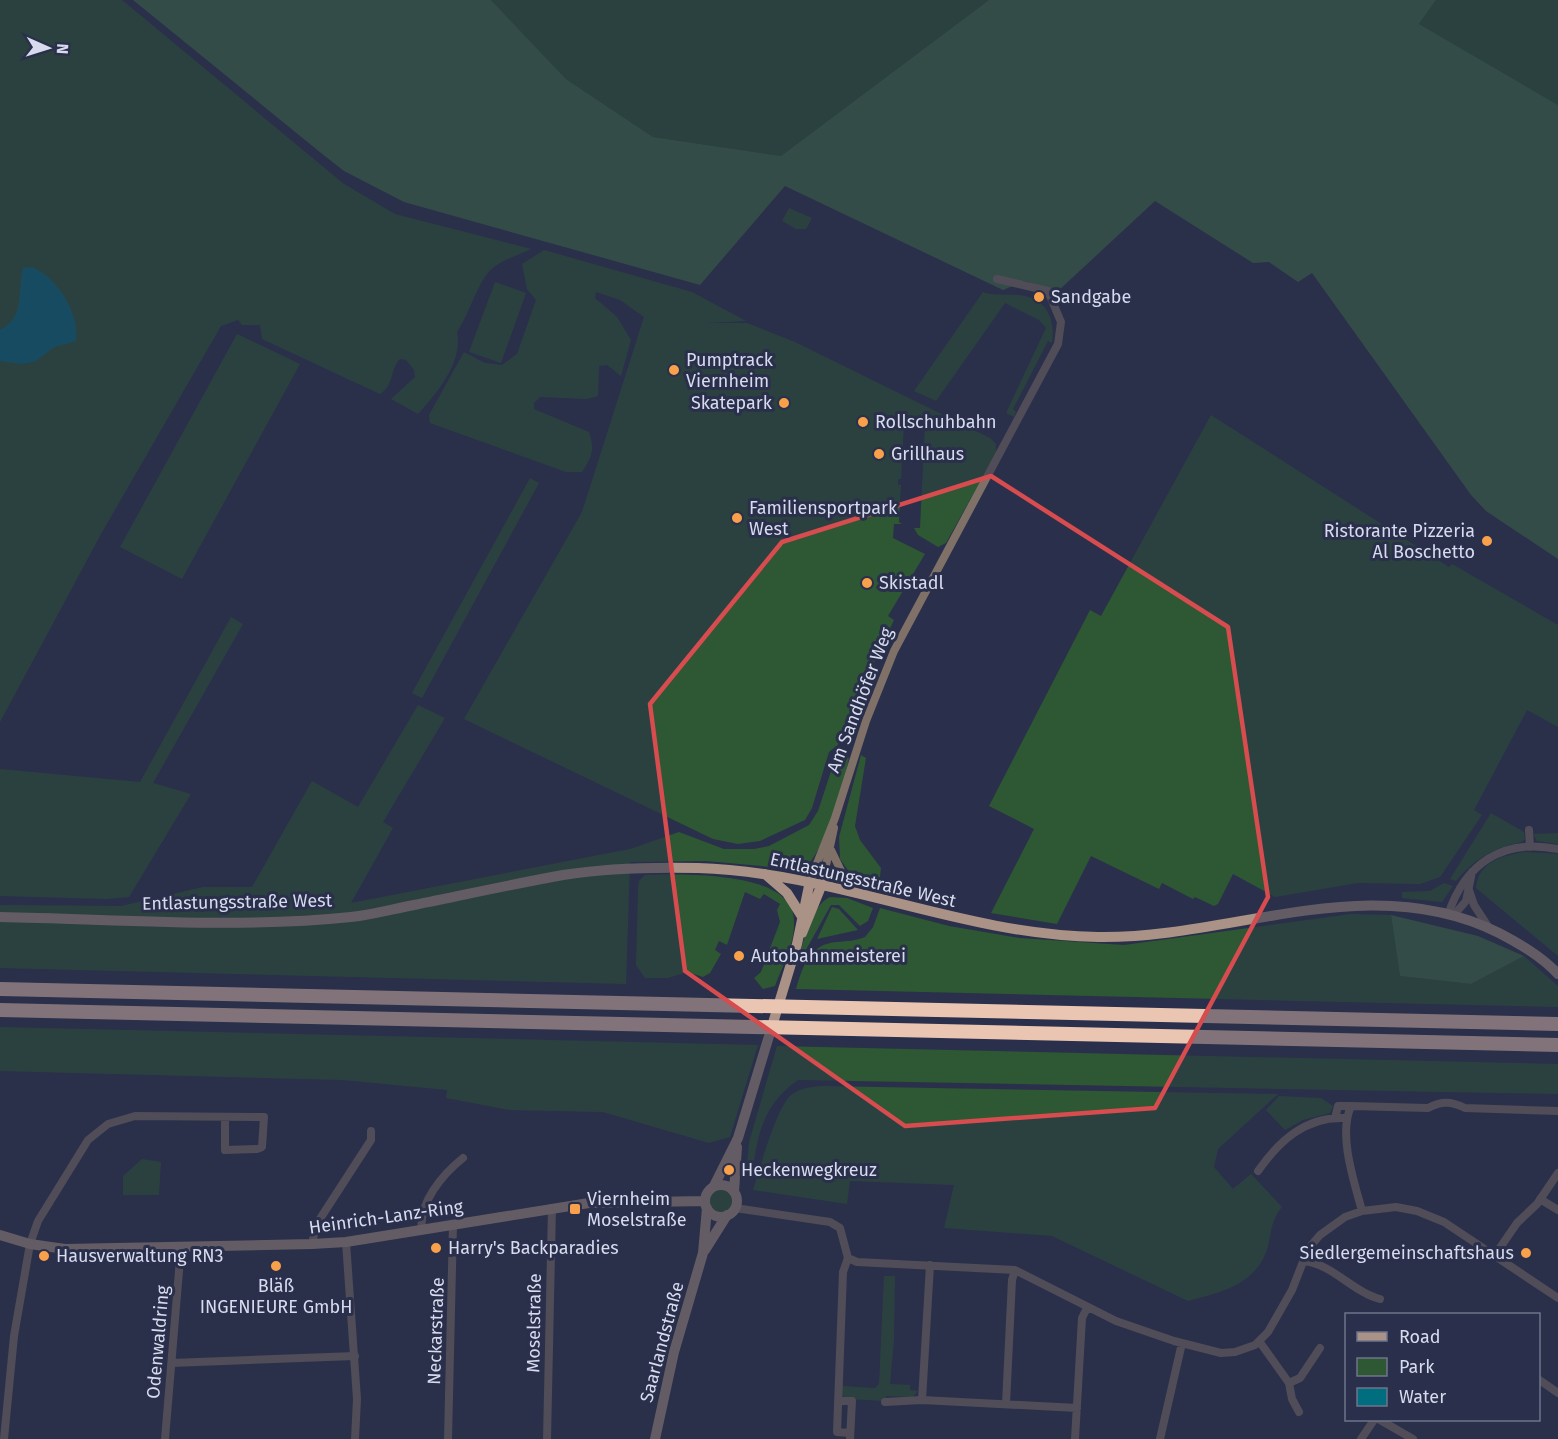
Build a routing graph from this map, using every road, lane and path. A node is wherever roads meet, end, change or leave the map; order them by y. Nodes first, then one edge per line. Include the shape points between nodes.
1 (997, 279) dead end
2 (836, 818) junction
3 (1529, 830) dead end
4 (1530, 846) junction
5 (831, 849) junction
6 (1558, 849) edge
7 (1473, 870) junction
8 (765, 874) junction
9 (810, 881) junction
10 (822, 884) junction
11 (1469, 889) junction
12 (856, 893) junction
13 (801, 915) junction
14 (1450, 915) junction
15 (0, 916) edge
16 (1489, 928) junction
17 (797, 944) junction
18 (1558, 974) edge
19 (0, 989) edge
20 (0, 1010) edge
21 (1558, 1024) edge
22 (1558, 1045) edge
23 (1351, 1106) junction
24 (1558, 1111) edge
25 (225, 1117) junction
26 (1335, 1118) junction
27 (1345, 1118) junction
28 (371, 1131) dead end
29 (738, 1138) junction
30 (463, 1158) dead end
31 (1258, 1172) dead end
32 (1558, 1173) edge
33 (714, 1186) junction
34 (734, 1192) junction
35 (1540, 1199) junction
36 (706, 1204) junction
37 (552, 1208) junction
38 (1558, 1210) edge
39 (731, 1211) junction
40 (1362, 1211) junction
41 (453, 1225) junction
42 (422, 1230) junction
43 (0, 1235) edge
44 (346, 1242) junction
45 (30, 1244) junction
46 (312, 1244) junction
47 (181, 1247) junction
48 (704, 1253) junction
49 (1495, 1255) junction
50 (848, 1258) junction
51 (1304, 1261) junction
52 (930, 1265) junction
53 (1015, 1270) junction
54 (1558, 1298) edge
55 (1380, 1299) dead end
56 (1087, 1308) junction
57 (1259, 1341) junction
58 (1182, 1343) junction
59 (1320, 1348) dead end
60 (355, 1356) junction
61 (172, 1362) junction
62 (1540, 1380) edge
63 (1289, 1383) junction
64 (1558, 1394) edge
65 (922, 1400) junction
66 (838, 1401) junction
67 (885, 1402) dead end
68 (1006, 1404) junction
69 (1077, 1408) junction
70 (1299, 1412) dead end
71 (1373, 1421) edge
72 (1383, 1421) edge
73 (850, 1436) edge
74 (4, 1439) edge
75 (165, 1439) edge
76 (355, 1439) edge
77 (448, 1439) edge
78 (547, 1439) edge
79 (655, 1439) edge
80 (1076, 1439) edge
81 (1160, 1439) edge
82 (1361, 1439) edge
83 (1413, 1439) edge

1 - 2 street, Am Sandhöfer Weg via 1048,291 1061,322 1058,344 903,631 869,712
2 - 5 street, Am Sandhöfer Weg
2 - 9 street, Am Sandhöfer Weg
3 - 4 street
4 - 6 street
4 - 7 street via 1498,853
5 - 10 street, Am Sandhöfer Weg
5 - 12 street
7 - 11 street
7 - 14 street via 1460,886
8 - 9 street, Entlastungsstraße West
8 - 13 street via 787,893
8 - 15 street, Entlastungsstraße West via 635,868 567,875 356,917 280,922
9 - 10 street, Entlastungsstraße West
9 - 13 street, Am Sandhöfer Weg
10 - 12 street, Entlastungsstraße West
10 - 17 street, Am Sandhöfer Weg
11 - 14 street via 1463,906
11 - 16 street
12 - 14 street, Entlastungsstraße West via 991,926 1098,937 1186,931 1355,904 1394,904
13 - 17 street, Am Sandhöfer Weg
14 - 16 street, Entlastungsstraße West
16 - 18 street, Entlastungsstraße West via 1522,945
17 - 29 street, Am Sandhöfer Weg
19 - 21 highway
20 - 22 highway
23 - 24 street via 1428,1108 1439,1102 1465,1108
23 - 26 street via 1338,1106
23 - 27 street
25 - 25 street via 264,1117 262,1147 225,1150
25 - 45 street via 135,1116 108,1124 88,1140 39,1221
26 - 27 street
26 - 31 street via 1306,1125 1290,1134
27 - 40 street via 1349,1162
28 - 46 street via 371,1140 316,1225
29 - 33 street
29 - 34 street
30 - 42 street via 447,1171 423,1210
32 - 35 street
33 - 34 street via 725,1185
33 - 36 street via 708,1192
34 - 39 street
35 - 38 street
35 - 49 street via 1517,1222
36 - 37 street, Heinrich-Lanz-Ring via 594,1203
36 - 39 street via 716,1215
36 - 48 street, Saarlandstraße
37 - 41 street, Heinrich-Lanz-Ring
37 - 78 street, Moselstraße
39 - 48 street, Saarlandstraße
39 - 50 street via 830,1222 840,1228
40 - 49 street via 1396,1207 1416,1210 1444,1222
40 - 51 street via 1320,1235
41 - 42 street, Heinrich-Lanz-Ring
41 - 77 street, Neckarstraße
42 - 44 street, Heinrich-Lanz-Ring
43 - 45 street, Heinrich-Lanz-Ring
44 - 46 street, Heinrich-Lanz-Ring
44 - 60 street
45 - 47 street, Heinrich-Lanz-Ring via 65,1249
45 - 74 street via 17,1314
46 - 47 street, Heinrich-Lanz-Ring
47 - 61 street, Odenwaldring
48 - 79 street, Saarlandstraße via 674,1352
49 - 54 street
50 - 52 street via 857,1262
50 - 66 street via 843,1272
51 - 55 street via 1315,1262 1366,1295
51 - 57 street via 1292,1290
52 - 53 street
52 - 65 street
53 - 56 street
53 - 68 street
56 - 58 street via 1116,1322
56 - 69 street via 1082,1318
57 - 58 street via 1247,1349 1221,1353
57 - 63 street
58 - 81 street
59 - 63 street via 1300,1378
60 - 61 street
60 - 76 street
61 - 75 street, Odenwaldring
62 - 64 street
63 - 70 street
65 - 67 street
65 - 68 street
66 - 73 street via 837,1432
66 - 73 street via 852,1401
68 - 69 street
69 - 80 street
71 - 82 street
72 - 83 street

